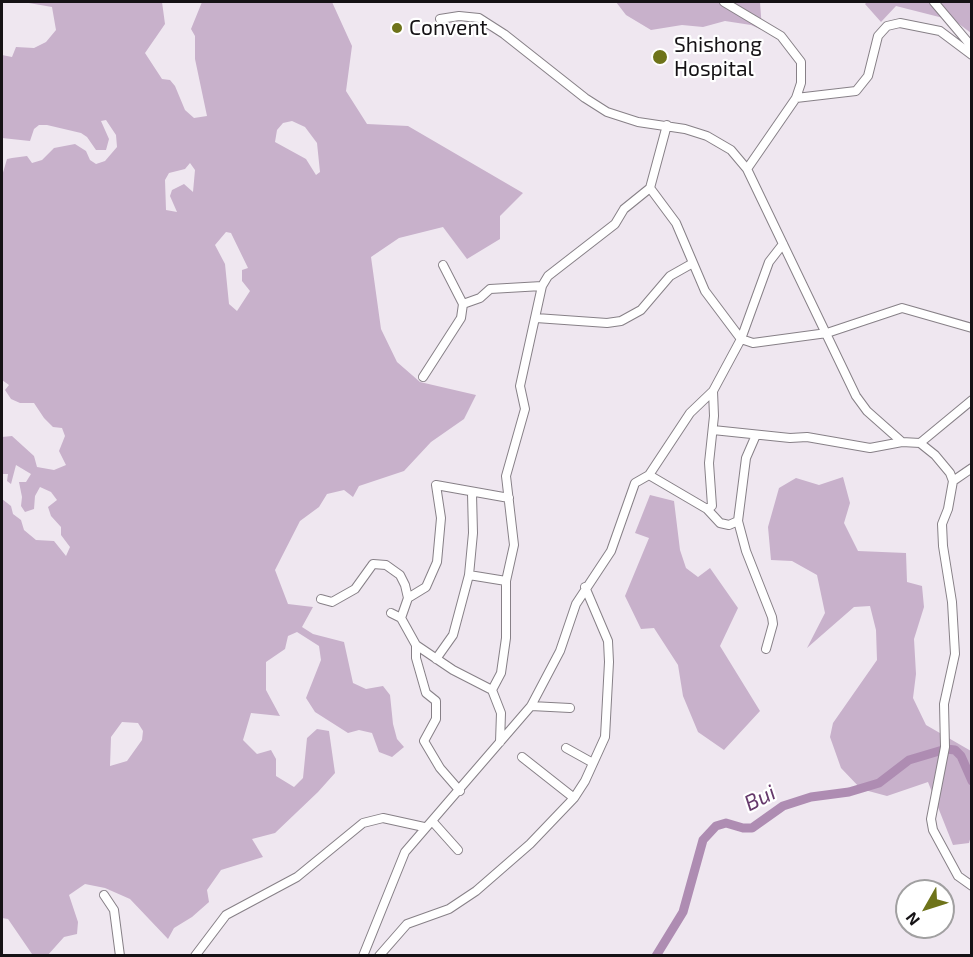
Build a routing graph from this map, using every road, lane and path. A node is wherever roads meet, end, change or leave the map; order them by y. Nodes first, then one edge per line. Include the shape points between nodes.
1 (724, 2) edge
2 (934, 2) edge
3 (440, 19) dead end
4 (972, 47) edge
5 (972, 55) edge
6 (796, 98) junction
7 (667, 124) junction
8 (747, 169) junction
9 (650, 188) junction
10 (783, 244) junction
11 (693, 262) junction
12 (443, 265) dead end
13 (542, 286) junction
14 (463, 304) junction
15 (536, 318) junction
16 (972, 328) edge
17 (827, 333) junction
18 (741, 339) junction
19 (423, 377) dead end
20 (712, 391) junction
21 (972, 400) edge
22 (713, 430) junction
23 (756, 435) junction
24 (902, 442) junction
25 (920, 443) junction
26 (972, 468) edge
27 (649, 475) junction
28 (953, 481) junction
29 (472, 494) junction
30 (509, 498) junction
31 (707, 509) junction
32 (738, 521) junction
33 (469, 575) junction
34 (506, 580) junction
35 (585, 587) junction
36 (408, 598) junction
37 (321, 599) dead end
38 (391, 613) dead end
39 (401, 618) junction
40 (416, 645) junction
41 (766, 649) dead end
42 (436, 659) junction
43 (492, 690) junction
44 (531, 706) junction
45 (570, 708) dead end
46 (500, 742) junction
47 (566, 748) dead end
48 (522, 757) dead end
49 (593, 763) junction
50 (460, 791) junction
51 (574, 798) junction
52 (433, 822) junction
53 (424, 827) junction
54 (458, 850) dead end
55 (972, 886) edge
56 (104, 895) dead end
57 (120, 956) edge
58 (195, 956) edge
59 (363, 956) edge
60 (379, 956) edge

1 - 6 street via 781,36 793,48 802,72
2 - 4 street
3 - 7 street via 479,18 607,112 638,122
5 - 6 street via 940,31 900,23 887,26 878,36 868,76 856,91
6 - 8 street
7 - 8 street via 723,145
7 - 9 street
8 - 10 street
9 - 11 street via 676,223
9 - 13 street via 624,209 615,224 548,276
10 - 17 street
10 - 18 street via 769,262
11 - 15 street via 670,276 641,310 621,321
11 - 18 street via 705,291
12 - 14 street
13 - 14 street via 490,289
13 - 15 street
14 - 19 street via 461,318
15 - 30 street via 520,386 525,409 506,476
16 - 17 street via 902,308
17 - 18 street via 753,343
17 - 24 street via 856,396
18 - 20 street
20 - 22 street
20 - 27 street via 690,413
21 - 25 street
22 - 23 street
22 - 31 street via 708,463 712,506
23 - 24 street via 807,437 870,448
23 - 32 street via 746,458
24 - 25 street
25 - 28 street via 936,455
26 - 28 street
27 - 31 street
27 - 35 street via 635,483 611,550
28 - 55 street via 942,524 956,640 944,704 944,752 931,819 958,876
29 - 30 street
29 - 33 street
29 - 36 street via 436,485 441,533 437,562 426,587
30 - 34 street via 514,545
31 - 32 street via 720,523
32 - 41 street via 772,617
33 - 34 street
33 - 42 street via 453,636
34 - 43 street via 506,638 501,673
35 - 44 street via 560,651
35 - 49 street via 608,641 609,662 605,736
36 - 37 street via 400,575 378,563 373,564 355,589 332,602
36 - 39 street
38 - 39 street
39 - 40 street
40 - 42 street
40 - 50 street via 426,693 436,700 436,719 424,741
42 - 43 street
43 - 46 street via 501,713
44 - 45 street
44 - 46 street
46 - 50 street
47 - 49 street
48 - 51 street
49 - 51 street
50 - 52 street
51 - 60 street via 530,844 476,891 449,909 407,924
52 - 53 street
52 - 54 street
53 - 58 street via 383,818 363,823 297,877 226,915
53 - 59 street via 396,870
56 - 57 street via 114,910

